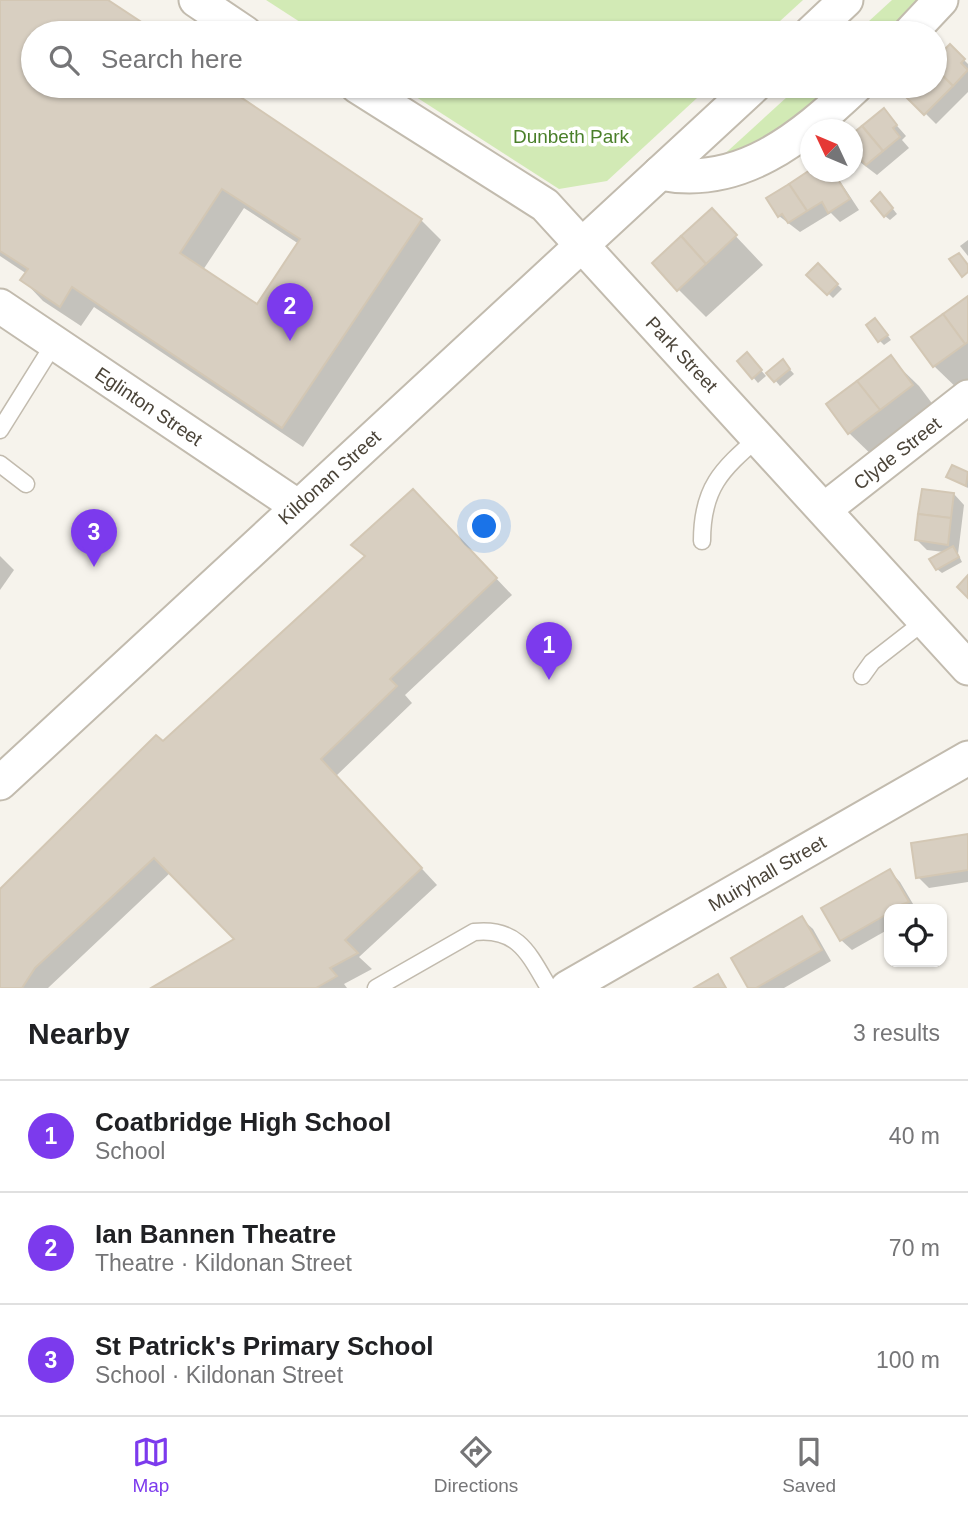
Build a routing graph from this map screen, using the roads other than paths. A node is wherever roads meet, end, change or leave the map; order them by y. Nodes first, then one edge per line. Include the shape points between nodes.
1 (196, 0) edge
2 (846, 0) edge
3 (941, 0) edge
4 (227, 21) edge
5 (824, 21) edge
6 (921, 21) edge
7 (376, 98) edge
8 (741, 98) edge
9 (842, 98) edge
10 (660, 173) junction
11 (583, 246) junction
12 (0, 306) edge
13 (55, 342) junction
14 (968, 397) edge
15 (0, 430) edge
16 (759, 438) junction
17 (0, 464) edge
18 (26, 484) dead end
19 (298, 506) junction
20 (825, 509) junction
21 (702, 541) dead end
22 (926, 620) junction
23 (968, 668) edge
24 (862, 676) dead end
25 (968, 758) edge
26 (0, 783) edge
27 (376, 988) edge
28 (550, 988) edge
29 (567, 988) edge

1 - 4 street
2 - 5 street
3 - 6 street
7 - 11 street, Park Street via 527,191
8 - 10 street, Kildonan Street
9 - 10 street via 783,149 750,164 685,178
10 - 11 street, Kildonan Street
11 - 16 street, Park Street
11 - 19 street, Kildonan Street
12 - 13 street, Eglinton Street
13 - 15 lane
13 - 19 street, Eglinton Street
14 - 20 street, Clyde Street
16 - 20 street, Park Street
16 - 21 lane via 726,466 706,498
17 - 18 lane
19 - 26 street, Kildonan Street
20 - 22 street, Park Street
22 - 23 street, Park Street
22 - 24 lane via 872,662
25 - 29 street, Muiryhall Street
27 - 28 lane via 474,932 491,930 509,935

